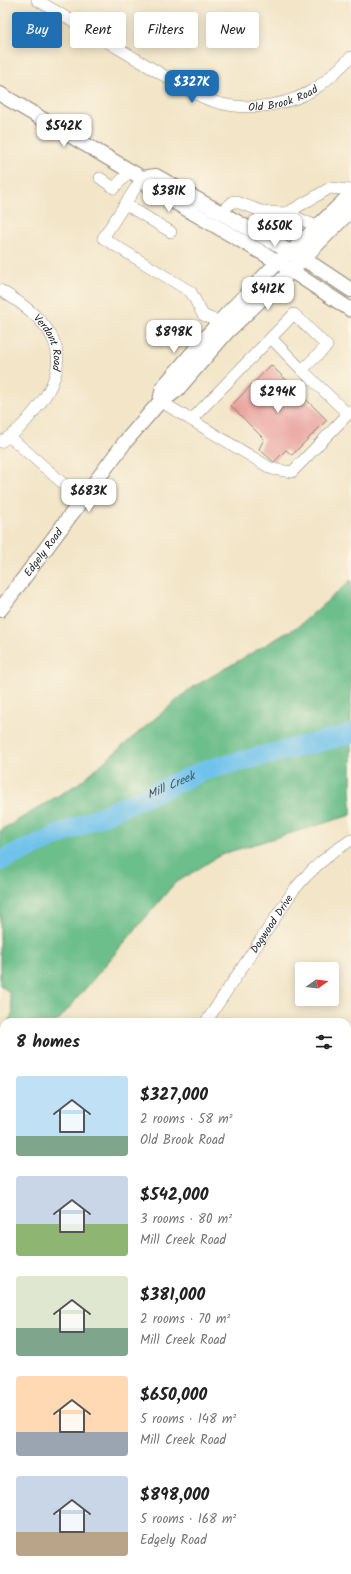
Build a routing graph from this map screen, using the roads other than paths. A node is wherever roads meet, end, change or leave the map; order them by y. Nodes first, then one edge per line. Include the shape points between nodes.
1 (37, 0) edge
2 (351, 57) edge
3 (0, 94) edge
4 (136, 174) junction
5 (100, 178) dead end
6 (351, 190) edge
7 (351, 194) edge
8 (125, 204) junction
9 (351, 210) edge
10 (264, 212) junction
11 (219, 213) junction
12 (287, 213) junction
13 (318, 227) junction
14 (250, 231) junction
15 (171, 232) dead end
16 (296, 256) junction
17 (278, 262) junction
18 (292, 271) junction
19 (0, 290) edge
20 (351, 290) edge
21 (351, 310) edge
22 (219, 322) junction
23 (270, 338) junction
24 (302, 370) junction
25 (160, 401) junction
26 (349, 412) edge
27 (191, 420) junction
28 (5, 439) edge
29 (82, 500) junction
30 (0, 610) edge
31 (351, 840) edge
32 (209, 1018) edge

1 - 2 street, Old Brook Road via 190,91 213,102 260,107 300,96 318,86
3 - 4 main road
4 - 5 street via 114,188
4 - 8 street
4 - 11 main road via 156,176
4 - 17 main road via 152,189
6 - 12 street via 330,188
7 - 13 main road, Edgely Road
8 - 15 street
8 - 22 street via 103,238 191,292 203,315
9 - 16 main road, Edgely Road
10 - 11 street via 234,200
10 - 12 street
10 - 14 street
11 - 14 main road
12 - 13 street
13 - 16 main road, Edgely Road
14 - 16 main road
16 - 17 main road, Edgely Road
16 - 18 main road, Edgely Road
16 - 20 main road
17 - 18 main road
17 - 22 main road, Edgely Road
18 - 21 main road
18 - 25 main road, Edgely Road via 227,332 177,390
19 - 28 street, Verdant Road via 34,312 44,323 56,349 58,361 50,390 19,429
22 - 25 main road, Edgely Road via 163,387
23 - 24 street
23 - 24 street via 294,314 327,346
23 - 27 street
24 - 26 street
25 - 27 street
25 - 29 main road, Edgely Road via 125,442
26 - 27 street via 292,472 272,470
28 - 29 street
29 - 30 main road, Edgely Road
31 - 32 street, Dogwood Drive via 306,874

